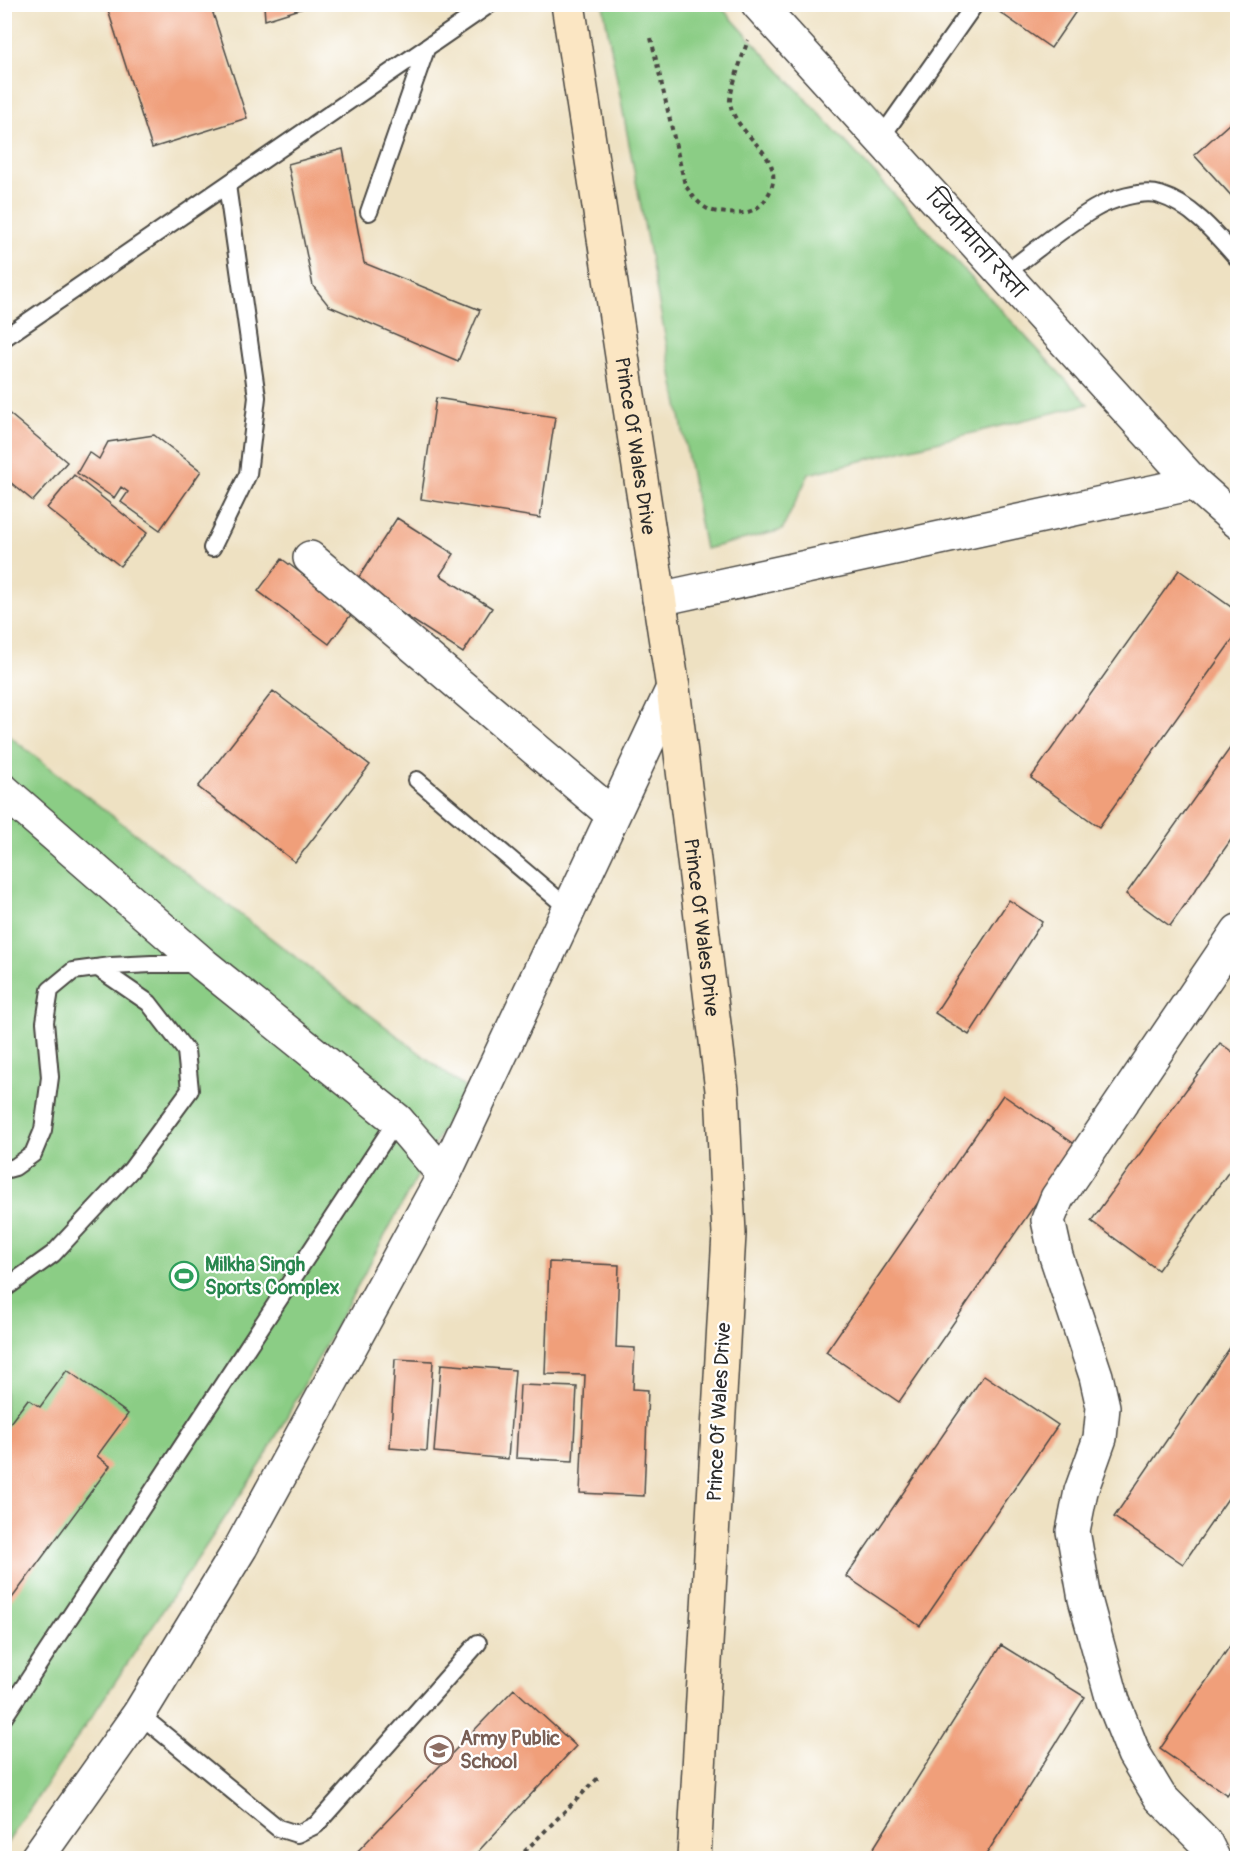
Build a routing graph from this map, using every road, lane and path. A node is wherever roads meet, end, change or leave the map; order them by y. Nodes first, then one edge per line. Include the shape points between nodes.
1 (490, 4) edge
2 (568, 4) edge
3 (975, 4) edge
4 (758, 5) edge
5 (651, 38) dead end
6 (426, 49) junction
7 (880, 139) junction
8 (227, 185) junction
9 (369, 212) dead end
10 (1238, 259) edge
11 (1004, 274) junction
12 (4, 338) edge
13 (1194, 483) junction
14 (1236, 515) edge
15 (212, 548) dead end
16 (310, 558) dead end
17 (659, 599) junction
18 (672, 688) junction
19 (417, 780) dead end
20 (4, 791) edge
21 (613, 815) junction
22 (569, 909) junction
23 (1238, 931) edge
24 (204, 964) junction
25 (98, 968) junction
26 (397, 1120) junction
27 (4, 1170) edge
28 (444, 1175) junction
29 (4, 1289) edge
30 (478, 1643) dead end
31 (139, 1714) junction
32 (4, 1717) edge
33 (598, 1778) dead end
34 (37, 1858) edge
35 (518, 1858) edge
36 (694, 1858) edge
37 (1213, 1858) edge

1 - 6 lane
2 - 17 main road, Prince Of Wales Drive
3 - 7 lane
4 - 5 path via 729,101 738,121 774,170 771,189 761,206 746,214 712,212 697,202 685,185
4 - 7 street, जिजामाता रस्ता
6 - 8 lane
6 - 9 lane
7 - 11 street, जिजामाता रस्ता
8 - 12 lane
8 - 15 lane via 257,397 248,474
10 - 11 lane via 1184,205 1158,194 1130,195 1095,208
11 - 13 street, जिजामाता रस्ता
13 - 14 street, जिजामाता रस्ता
13 - 17 street
16 - 21 street
17 - 18 main road, Prince Of Wales Drive
18 - 21 street
18 - 36 main road, Prince Of Wales Drive via 722,1090 729,1234
19 - 22 lane
20 - 24 street
21 - 22 street
22 - 28 street
23 - 37 street via 1057,1198 1048,1220 1103,1407 1100,1438 1081,1491 1073,1532 1085,1599 1113,1701 1134,1754 1160,1797 1205,1842
24 - 25 lane
24 - 26 street
25 - 27 lane via 73,971 50,990 45,1022 50,1077 43,1130 33,1154
25 - 29 lane via 149,1003 186,1051 190,1090 131,1170 53,1254
26 - 28 street
26 - 32 lane
28 - 31 street via 241,1547
30 - 31 lane via 316,1825 297,1834 278,1828
31 - 34 street
33 - 35 path

